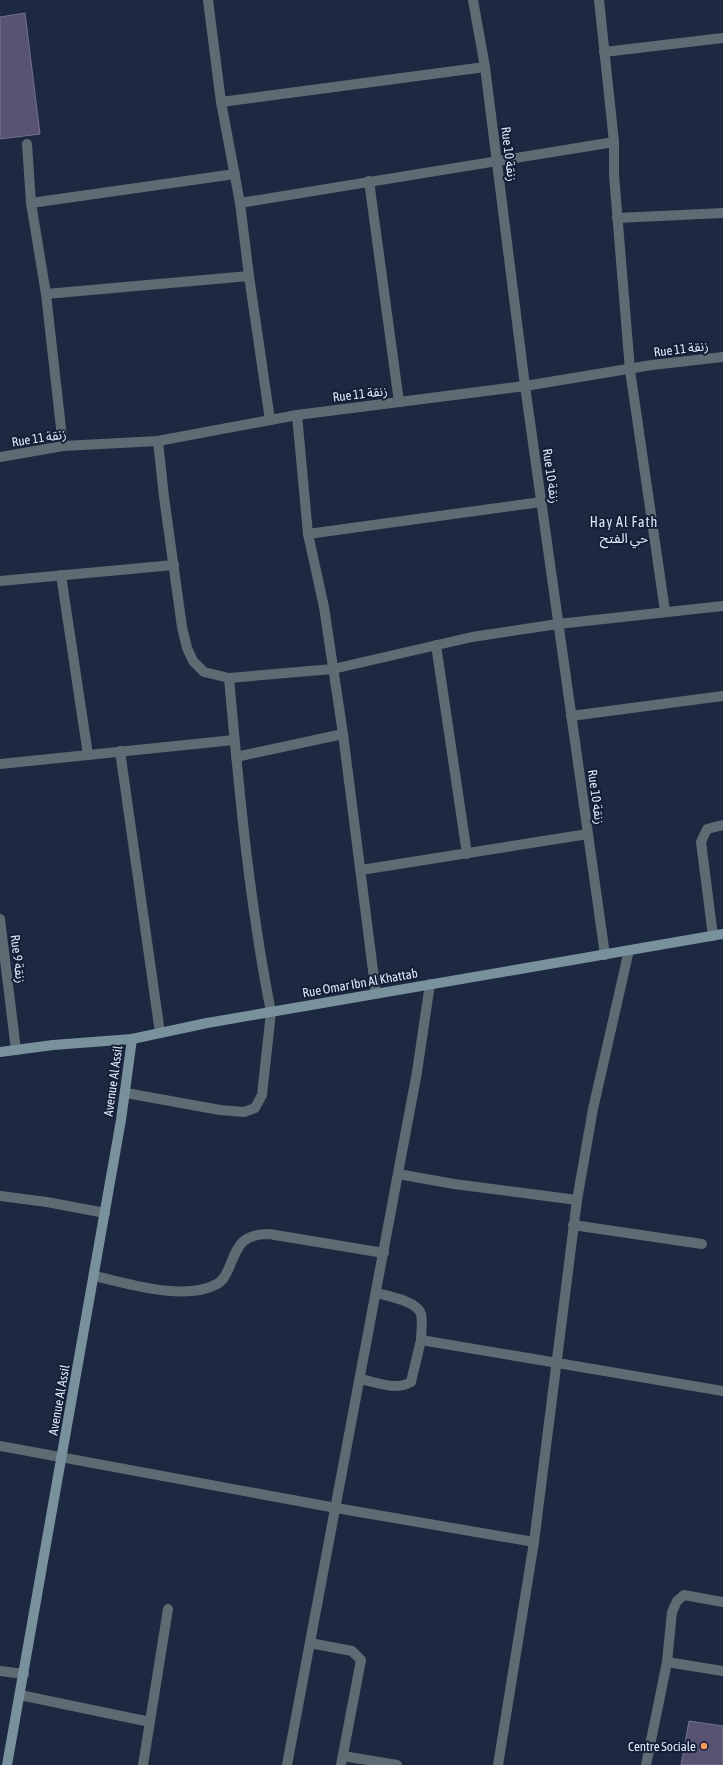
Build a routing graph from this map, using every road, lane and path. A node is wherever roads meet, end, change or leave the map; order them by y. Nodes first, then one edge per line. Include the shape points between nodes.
1 (208, 0) edge
2 (474, 0) edge
3 (599, 0) edge
4 (723, 38) edge
5 (604, 52) junction
6 (484, 66) junction
7 (221, 102) junction
8 (614, 142) junction
9 (27, 144) dead end
10 (497, 160) junction
11 (235, 174) junction
12 (369, 181) junction
13 (31, 203) junction
14 (240, 203) junction
15 (723, 213) edge
16 (617, 218) junction
17 (249, 276) junction
18 (46, 294) junction
19 (723, 357) edge
20 (630, 370) junction
21 (525, 386) junction
22 (399, 402) junction
23 (297, 415) junction
24 (270, 420) junction
25 (158, 441) junction
26 (63, 446) junction
27 (0, 457) edge
28 (541, 502) junction
29 (308, 534) junction
30 (174, 565) junction
31 (62, 575) junction
32 (0, 581) edge
33 (723, 606) edge
34 (665, 611) junction
35 (558, 624) junction
36 (436, 646) junction
37 (333, 669) junction
38 (229, 678) junction
39 (723, 696) edge
40 (571, 716) junction
41 (343, 734) junction
42 (234, 740) junction
43 (120, 751) junction
44 (88, 755) junction
45 (236, 757) junction
46 (0, 764) edge
47 (723, 825) edge
48 (588, 834) junction
49 (467, 854) junction
50 (361, 870) junction
51 (0, 919) edge
52 (718, 935) edge
53 (629, 950) junction
54 (605, 954) junction
55 (430, 984) junction
56 (376, 994) junction
57 (271, 1012) junction
58 (160, 1033) junction
59 (132, 1039) junction
60 (16, 1050) junction
61 (0, 1052) edge
62 (126, 1093) junction
63 (398, 1174) junction
64 (0, 1196) edge
65 (577, 1200) junction
66 (105, 1213) junction
67 (573, 1224) junction
68 (702, 1244) dead end
69 (384, 1253) junction
70 (94, 1276) junction
71 (376, 1293) junction
72 (421, 1340) junction
73 (556, 1364) junction
74 (360, 1379) junction
75 (723, 1391) edge
76 (0, 1446) edge
77 (62, 1456) junction
78 (336, 1508) junction
79 (534, 1542) junction
80 (723, 1602) edge
81 (168, 1609) dead end
82 (310, 1643) junction
83 (667, 1662) junction
84 (0, 1671) edge
85 (723, 1671) edge
86 (24, 1674) junction
87 (20, 1695) junction
88 (150, 1722) junction
89 (342, 1760) edge
90 (7, 1765) edge
91 (143, 1765) edge
92 (288, 1765) edge
93 (397, 1765) edge
94 (498, 1765) edge
95 (646, 1765) edge

1 - 7 street
2 - 6 street, Rue 10 زنقة
3 - 5 street
4 - 5 street
5 - 8 street
6 - 7 street
6 - 10 street, Rue 10 زنقة
7 - 11 street
8 - 10 street
8 - 16 street
9 - 13 street
10 - 12 street
10 - 21 street, Rue 10 زنقة
11 - 13 street
11 - 14 street
12 - 14 street
12 - 22 street
13 - 18 street
14 - 17 street
15 - 16 street
16 - 20 street
17 - 18 street
17 - 24 street
18 - 26 street
19 - 20 street, Rue 11 زنقة
20 - 21 street, Rue 11 زنقة
20 - 34 street
21 - 22 street, Rue 11 زنقة
21 - 28 street, Rue 10 زنقة
22 - 23 street, Rue 11 زنقة
23 - 24 street, Rue 11 زنقة
23 - 29 street
24 - 25 street, Rue 11 زنقة
25 - 26 street, Rue 11 زنقة
25 - 30 street
26 - 27 street, Rue 11 زنقة
28 - 29 street
28 - 35 street, Rue 10 زنقة
29 - 37 street via 320,585
30 - 31 street
30 - 38 street via 182,626 193,661 204,672
31 - 32 street
31 - 44 street
33 - 34 street
34 - 35 street
35 - 36 street via 472,637
35 - 40 street, Rue 10 زنقة
36 - 37 street
36 - 49 street
37 - 38 street
37 - 41 street
38 - 42 street
39 - 40 street
40 - 48 street, Rue 10 زنقة
41 - 45 street
41 - 50 street
42 - 43 street
42 - 45 street
43 - 44 street
43 - 58 street
44 - 46 street
45 - 57 street via 262,967
47 - 52 street via 707,829 701,842
48 - 49 street
48 - 54 street, Rue 10 زنقة
49 - 50 street
50 - 56 street
51 - 60 street, Rue 9 زنقة
52 - 53 street, Rue Omar Ibn Al Khattab
53 - 54 street, Rue Omar Ibn Al Khattab
53 - 65 street via 595,1102
54 - 55 street, Rue Omar Ibn Al Khattab
55 - 56 street, Rue Omar Ibn Al Khattab
55 - 63 street
56 - 57 street, Rue Omar Ibn Al Khattab
57 - 58 street, Rue Omar Ibn Al Khattab
57 - 62 street via 262,1095 255,1108 244,1112 220,1110
58 - 59 street, Rue Omar Ibn Al Khattab
59 - 60 street, Rue Omar Ibn Al Khattab
59 - 62 street, Avenue Al Assil
60 - 61 street, Rue Omar Ibn Al Khattab
62 - 66 street, Avenue Al Assil
63 - 65 street
63 - 69 street
64 - 66 street
65 - 67 street
66 - 70 street, Avenue Al Assil
67 - 68 street
67 - 73 street
69 - 70 street via 269,1234 255,1234 241,1242 224,1279 206,1288 176,1292
69 - 71 street
70 - 77 street, Avenue Al Assil
71 - 72 street via 403,1300 418,1309 421,1314
71 - 74 street
72 - 73 street
72 - 74 street via 411,1382 397,1387
73 - 75 street
73 - 79 street
74 - 78 street
76 - 77 street
77 - 78 street
77 - 86 street, Avenue Al Assil
78 - 79 street
78 - 82 street
79 - 94 street
80 - 83 street via 684,1595 677,1601 672,1612
81 - 88 street
82 - 89 street via 352,1652 361,1660
82 - 92 street
83 - 85 street
83 - 95 street
84 - 86 street
86 - 87 street, Avenue Al Assil
87 - 88 street
87 - 90 street, Avenue Al Assil
88 - 91 street
89 - 93 street

